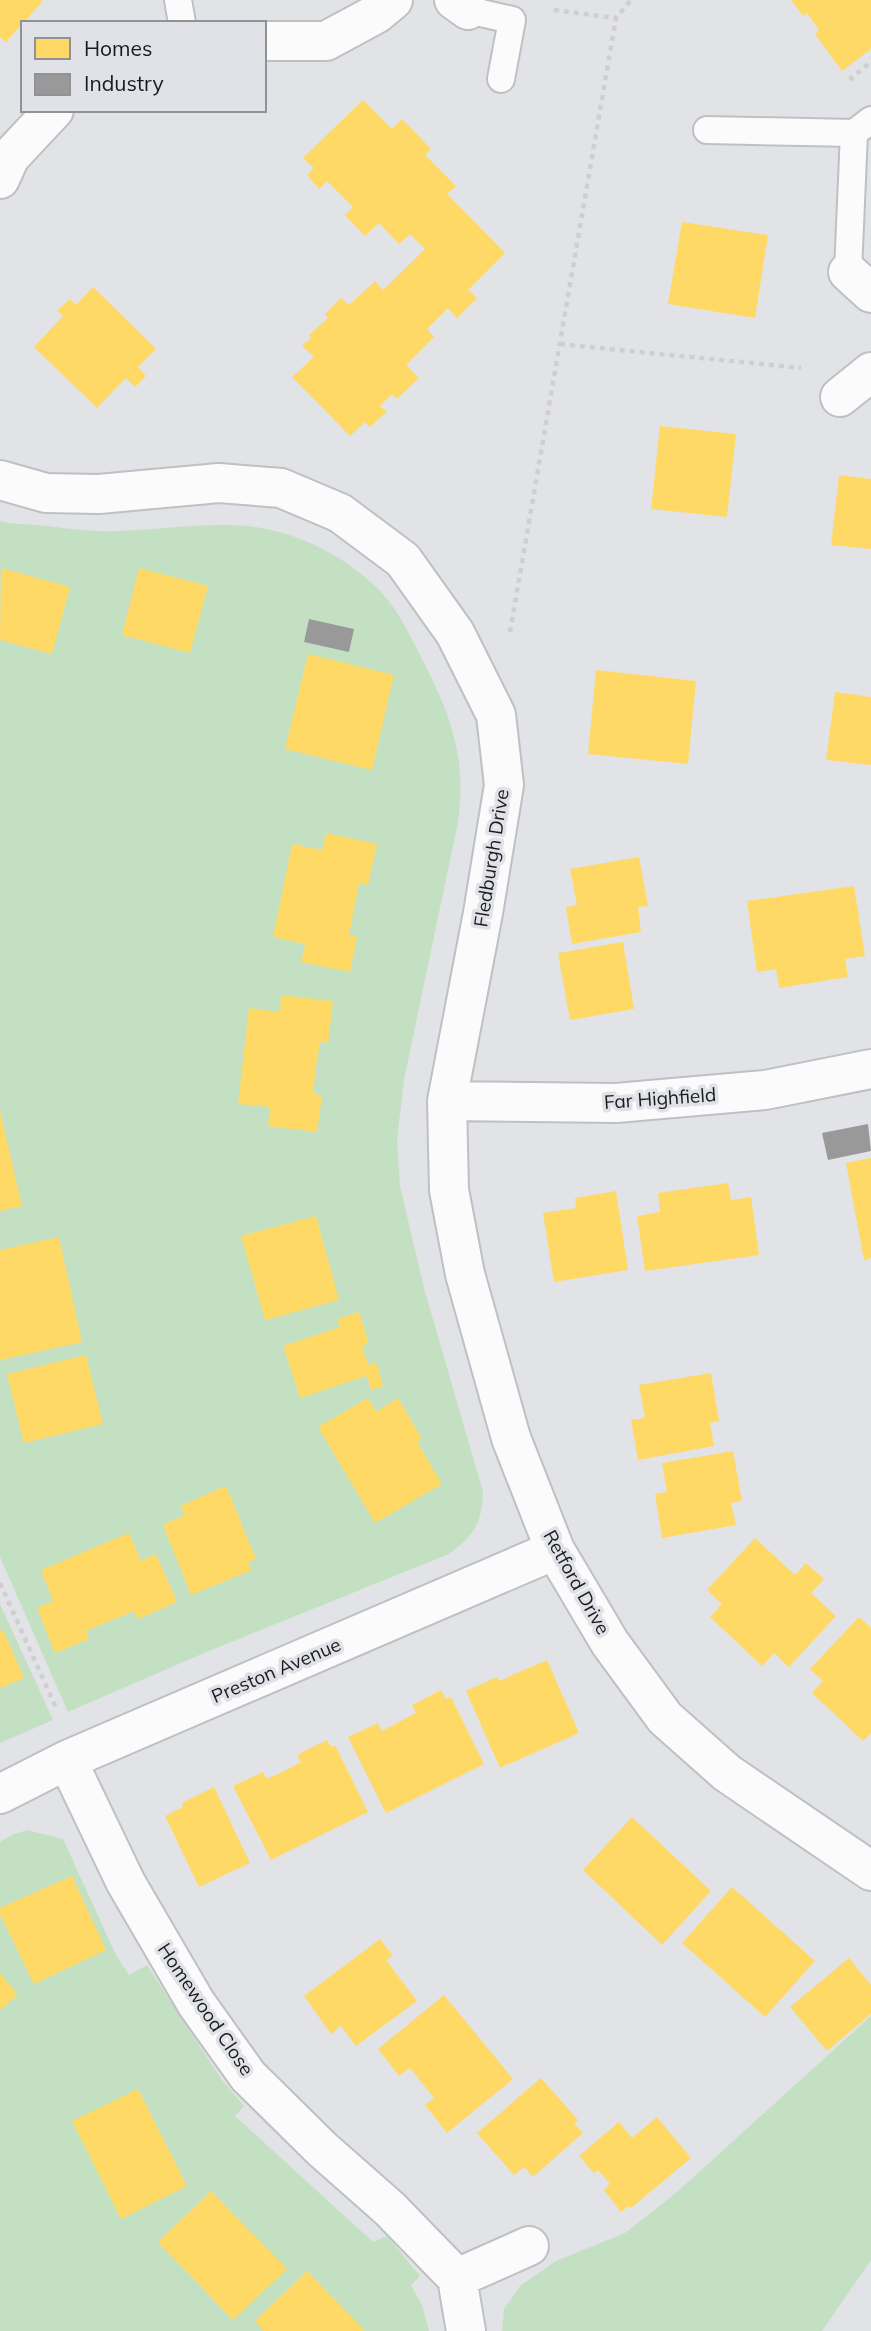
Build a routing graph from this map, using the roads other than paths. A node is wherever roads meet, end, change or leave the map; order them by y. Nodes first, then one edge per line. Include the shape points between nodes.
1 (178, 0) edge
2 (393, 0) edge
3 (461, 5) edge
4 (182, 21) edge
5 (266, 41) edge
6 (501, 79) dead end
7 (52, 112) edge
8 (862, 126) edge
9 (707, 130) dead end
10 (3, 161) edge
11 (860, 283) edge
12 (0, 480) edge
13 (871, 1069) edge
14 (447, 1101) junction
15 (555, 1550) junction
16 (67, 1760) junction
17 (0, 1794) edge
18 (871, 1871) edge
19 (529, 2246) dead end
20 (457, 2278) junction
21 (466, 2331) edge

1 - 4 lane
2 - 5 street via 326,41
3 - 6 lane via 512,20
7 - 10 street
8 - 9 lane
8 - 11 lane
12 - 14 street, Fledburgh Drive via 46,493 99,494 219,484 281,488 340,513 403,560 455,633 496,715 505,785
13 - 14 street, Far Highfield via 765,1090 617,1103
14 - 15 street, Retford Drive via 449,1190 466,1274 511,1438
15 - 16 street, Preston Avenue
15 - 18 street, Retford Drive via 610,1643 665,1718 727,1773
16 - 17 street, Preston Avenue
16 - 20 street, Homewood Close via 126,1883 197,2003 248,2076
19 - 20 street
20 - 21 street

